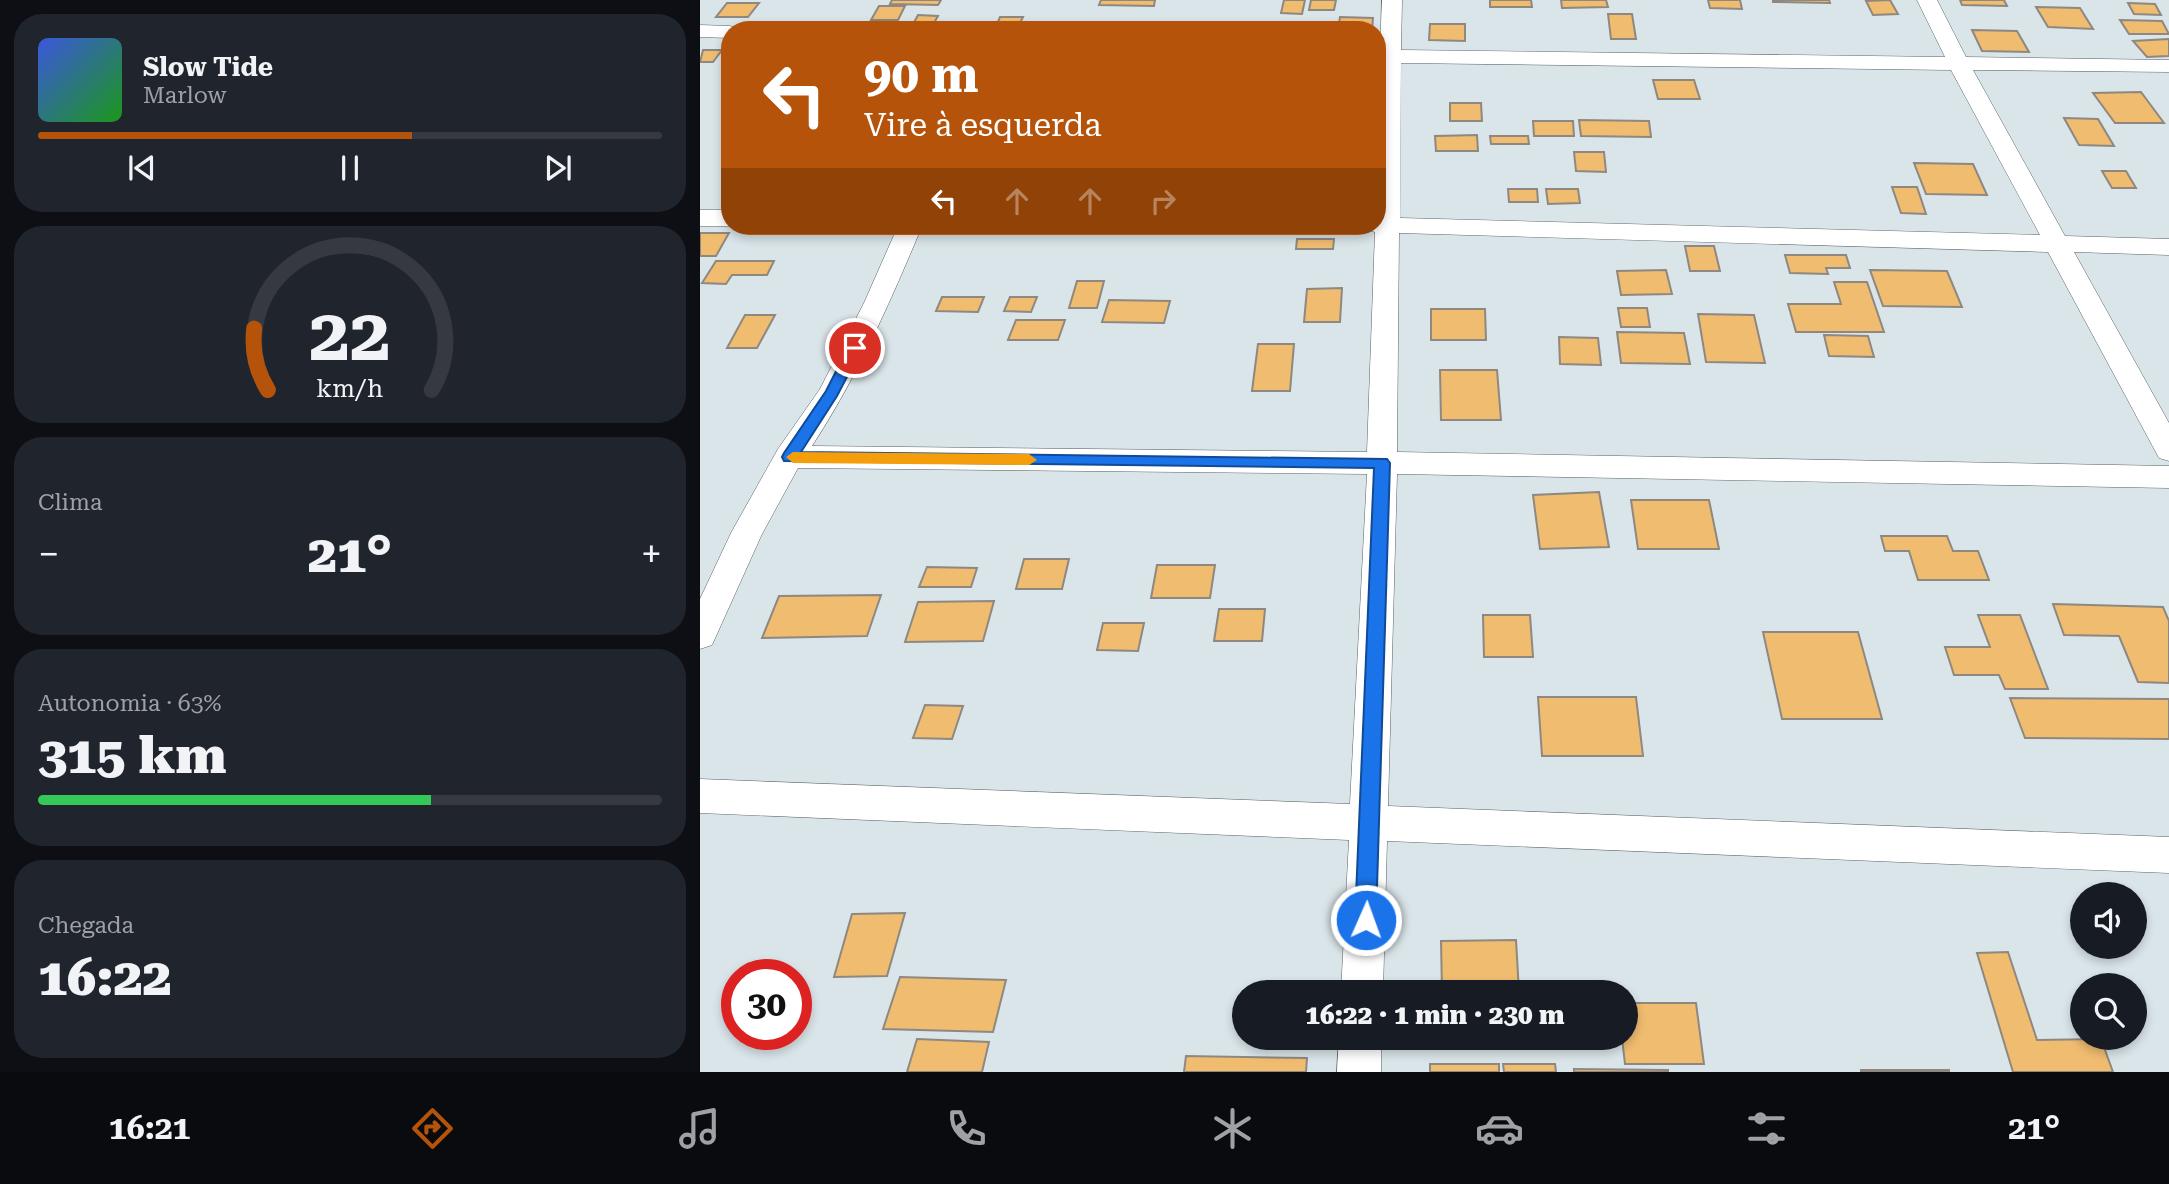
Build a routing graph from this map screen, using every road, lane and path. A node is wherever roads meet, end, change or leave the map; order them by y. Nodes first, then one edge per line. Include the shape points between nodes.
1 (1392, 0) edge
2 (1927, 0) edge
3 (700, 31) edge
4 (721, 32) edge
5 (1386, 42) edge
6 (1386, 56) edge
7 (1958, 62) junction
8 (2169, 66) edge
9 (700, 218) edge
10 (721, 218) edge
11 (1386, 225) edge
12 (906, 235) edge
13 (1382, 235) edge
14 (2057, 245) junction
15 (2169, 247) edge
16 (2169, 450) edge
17 (789, 457) junction
18 (1382, 463) junction
19 (2169, 477) edge
20 (700, 635) edge
21 (700, 796) edge
22 (1370, 824) junction
23 (2169, 855) edge
24 (1363, 980) edge
25 (1360, 1050) edge
26 (1359, 1072) edge

1 - 5 street
2 - 7 street
3 - 4 street
6 - 7 street
7 - 8 street
7 - 14 street
9 - 10 street
11 - 14 street
12 - 17 street via 832,393
13 - 18 street
14 - 15 street
14 - 16 street
17 - 18 street
17 - 20 street via 747,533
18 - 19 street
18 - 22 street
21 - 22 street
22 - 23 street
22 - 24 street
25 - 26 street

